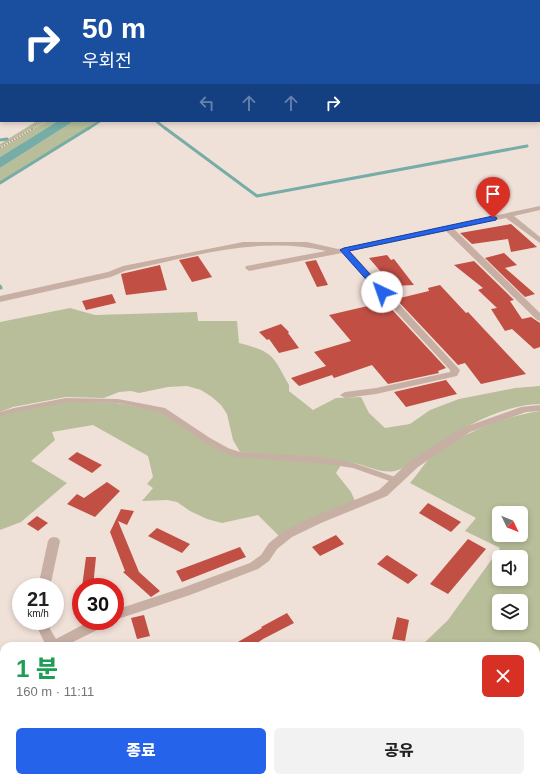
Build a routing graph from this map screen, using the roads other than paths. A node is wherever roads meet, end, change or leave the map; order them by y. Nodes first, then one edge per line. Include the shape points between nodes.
1 (540, 208) edge
2 (508, 215) junction
3 (448, 228) junction
4 (540, 241) edge
5 (341, 251) junction
6 (249, 268) dead end
7 (0, 299) edge
8 (540, 318) edge
9 (345, 395) dead end
10 (540, 408) edge
11 (0, 414) edge
12 (398, 481) junction
13 (54, 541) dead end
14 (45, 578) edge
15 (124, 612) edge
16 (45, 630) edge
17 (84, 630) edge
18 (51, 642) edge
19 (61, 642) edge

1 - 2 street
2 - 3 street
2 - 4 street
3 - 5 street
3 - 8 street
5 - 6 street
5 - 7 street via 307,244 243,244 123,269 111,274
5 - 9 street via 455,370 454,374
10 - 12 street via 525,409 466,430 414,464
11 - 12 lane via 66,400 118,402 150,407 162,410 207,440 239,455 320,460 354,466
12 - 15 street via 383,493 288,534 254,566
13 - 14 street
16 - 18 street
17 - 19 street

